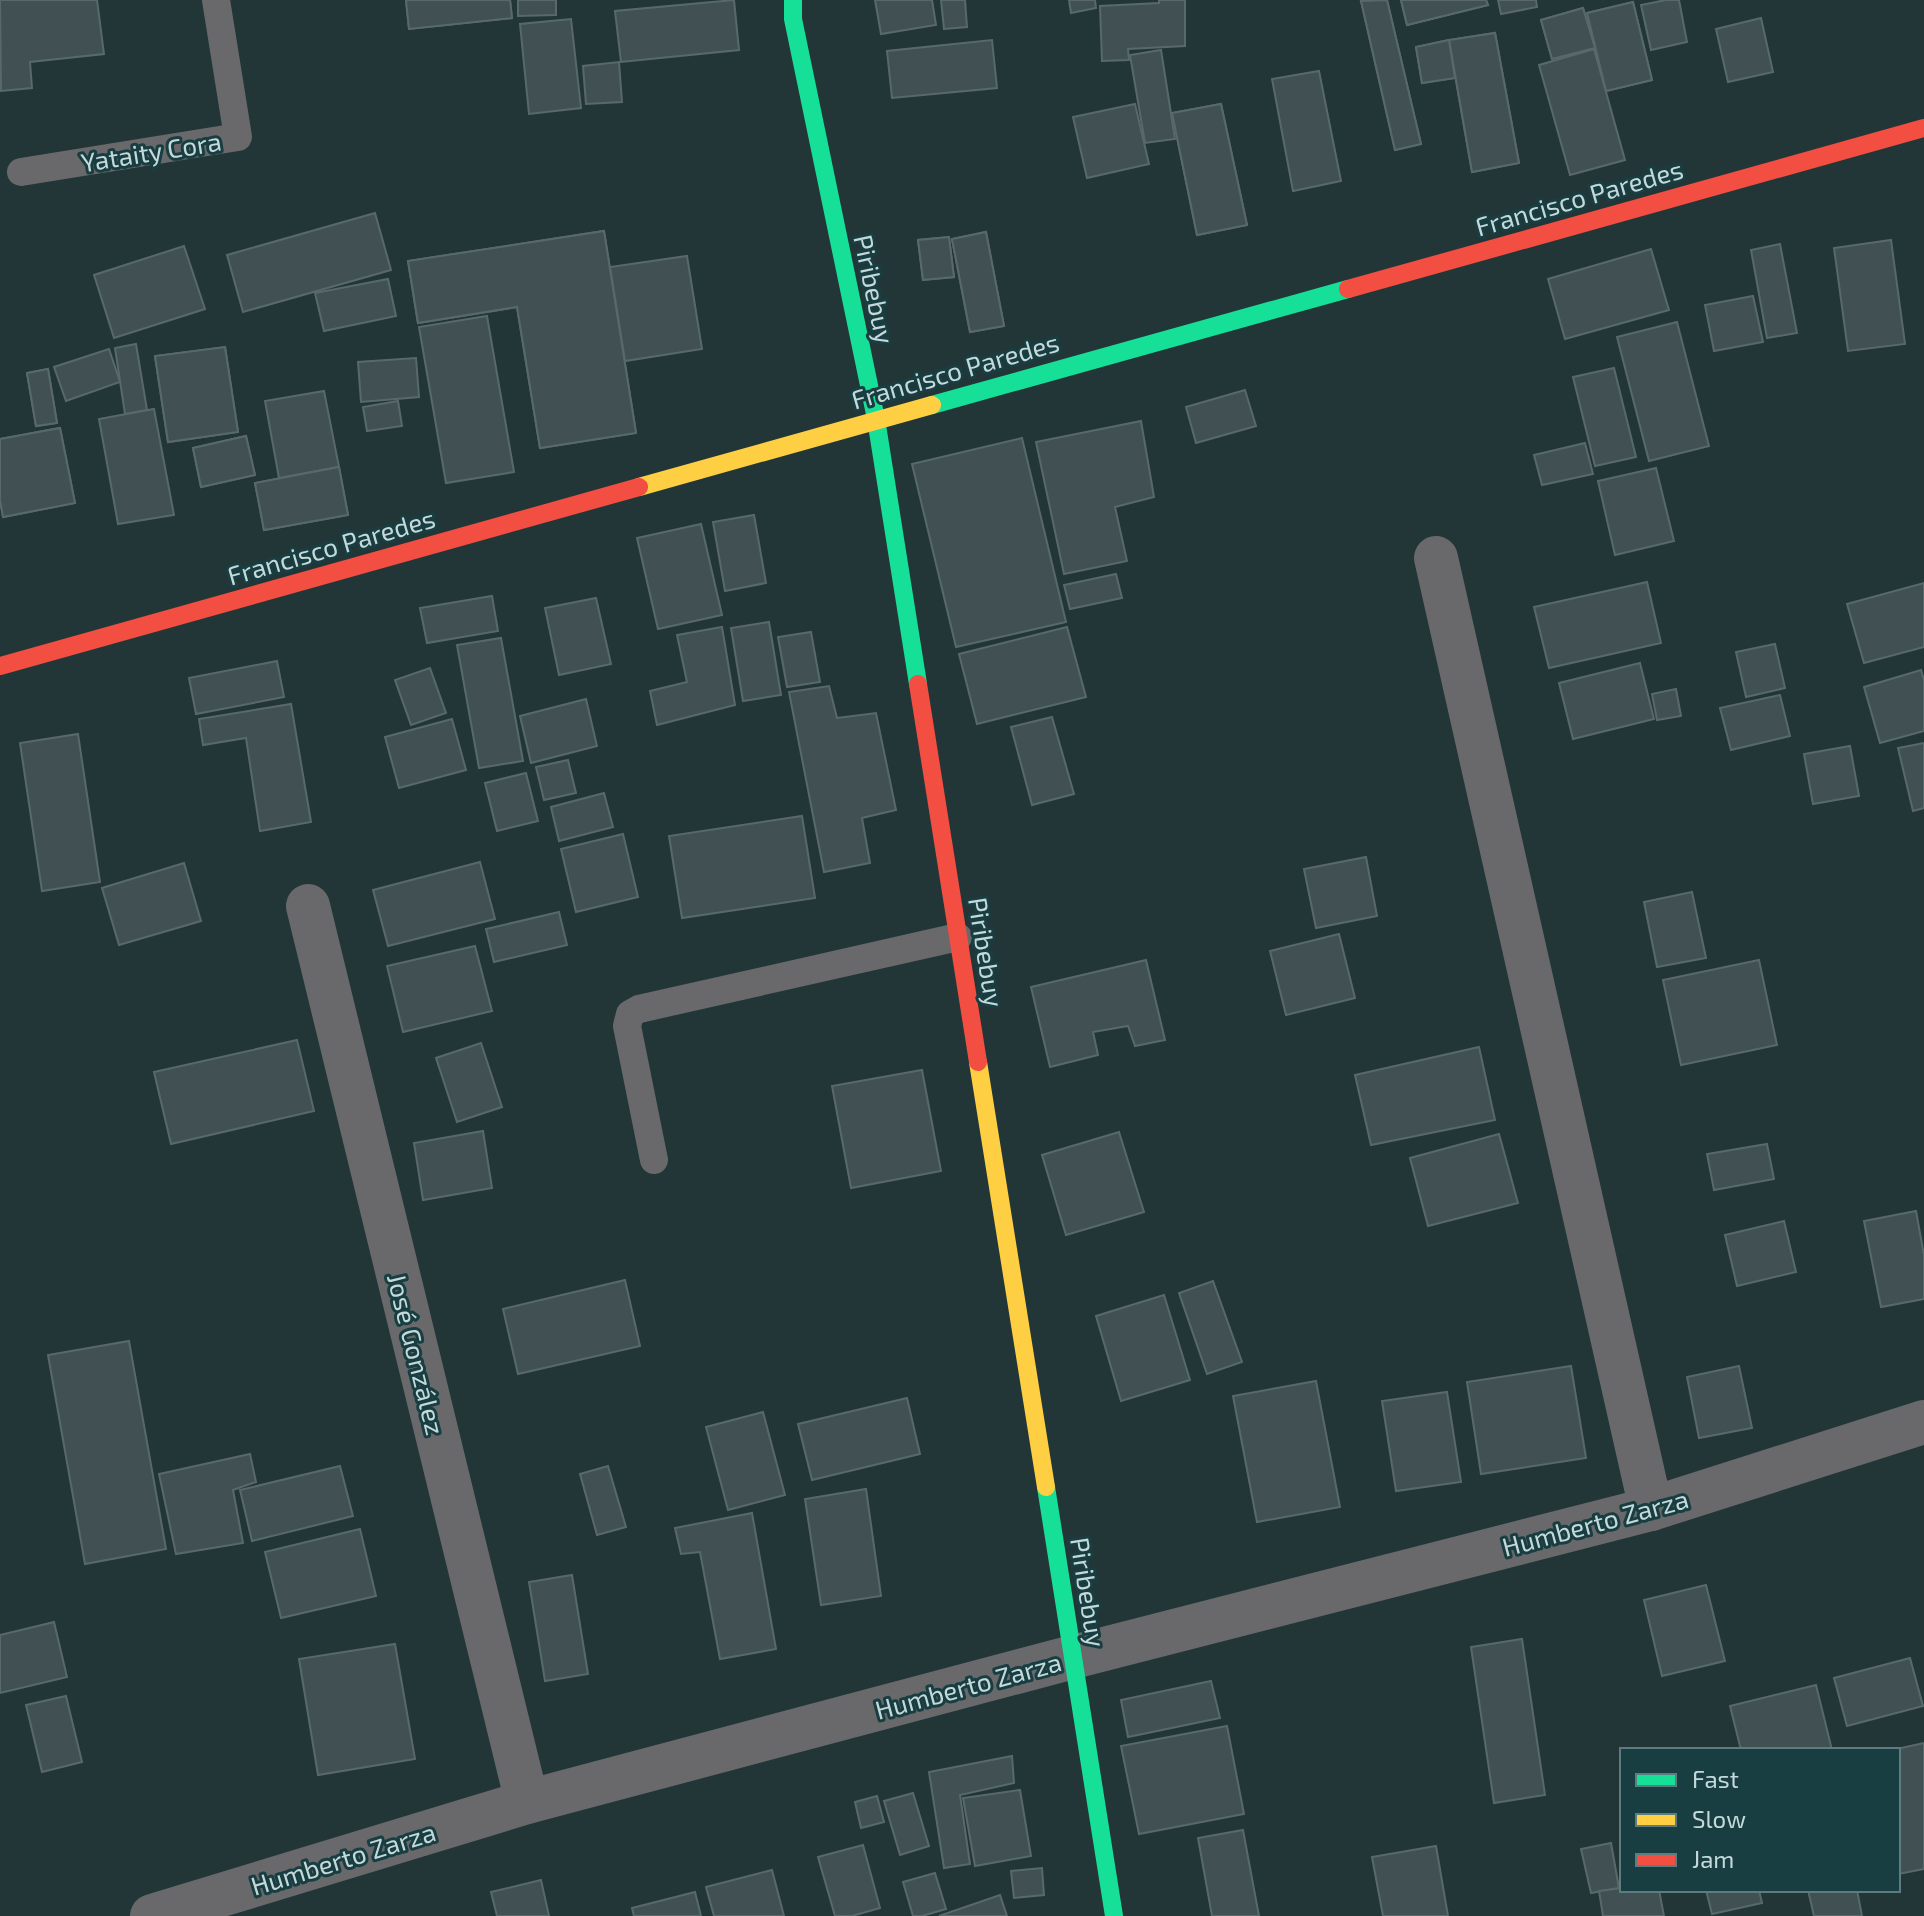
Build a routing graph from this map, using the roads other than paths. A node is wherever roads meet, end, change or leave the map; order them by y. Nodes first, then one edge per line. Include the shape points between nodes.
1 (216, 0) edge
2 (793, 0) edge
3 (1924, 128) edge
4 (21, 172) dead end
5 (876, 419) junction
6 (1436, 558) dead end
7 (0, 666) edge
8 (308, 906) dead end
9 (958, 937) junction
10 (654, 1160) dead end
11 (1924, 1422) edge
12 (1651, 1509) junction
13 (1073, 1657) junction
14 (527, 1802) junction
15 (152, 1916) edge
16 (1114, 1916) edge

1 - 4 lane, Yataity Cora via 238,137
2 - 5 street, Piribebuy
3 - 5 street, Francisco Paredes
5 - 7 street, Francisco Paredes
5 - 9 street, Piribebuy
6 - 12 street
8 - 14 street, José González
9 - 10 lane via 630,1014 627,1026
9 - 13 street, Piribebuy
11 - 12 street, Humberto Zarza
12 - 13 street, Humberto Zarza
13 - 14 street, Humberto Zarza
13 - 16 street, Piribebuy
14 - 15 street, Humberto Zarza

